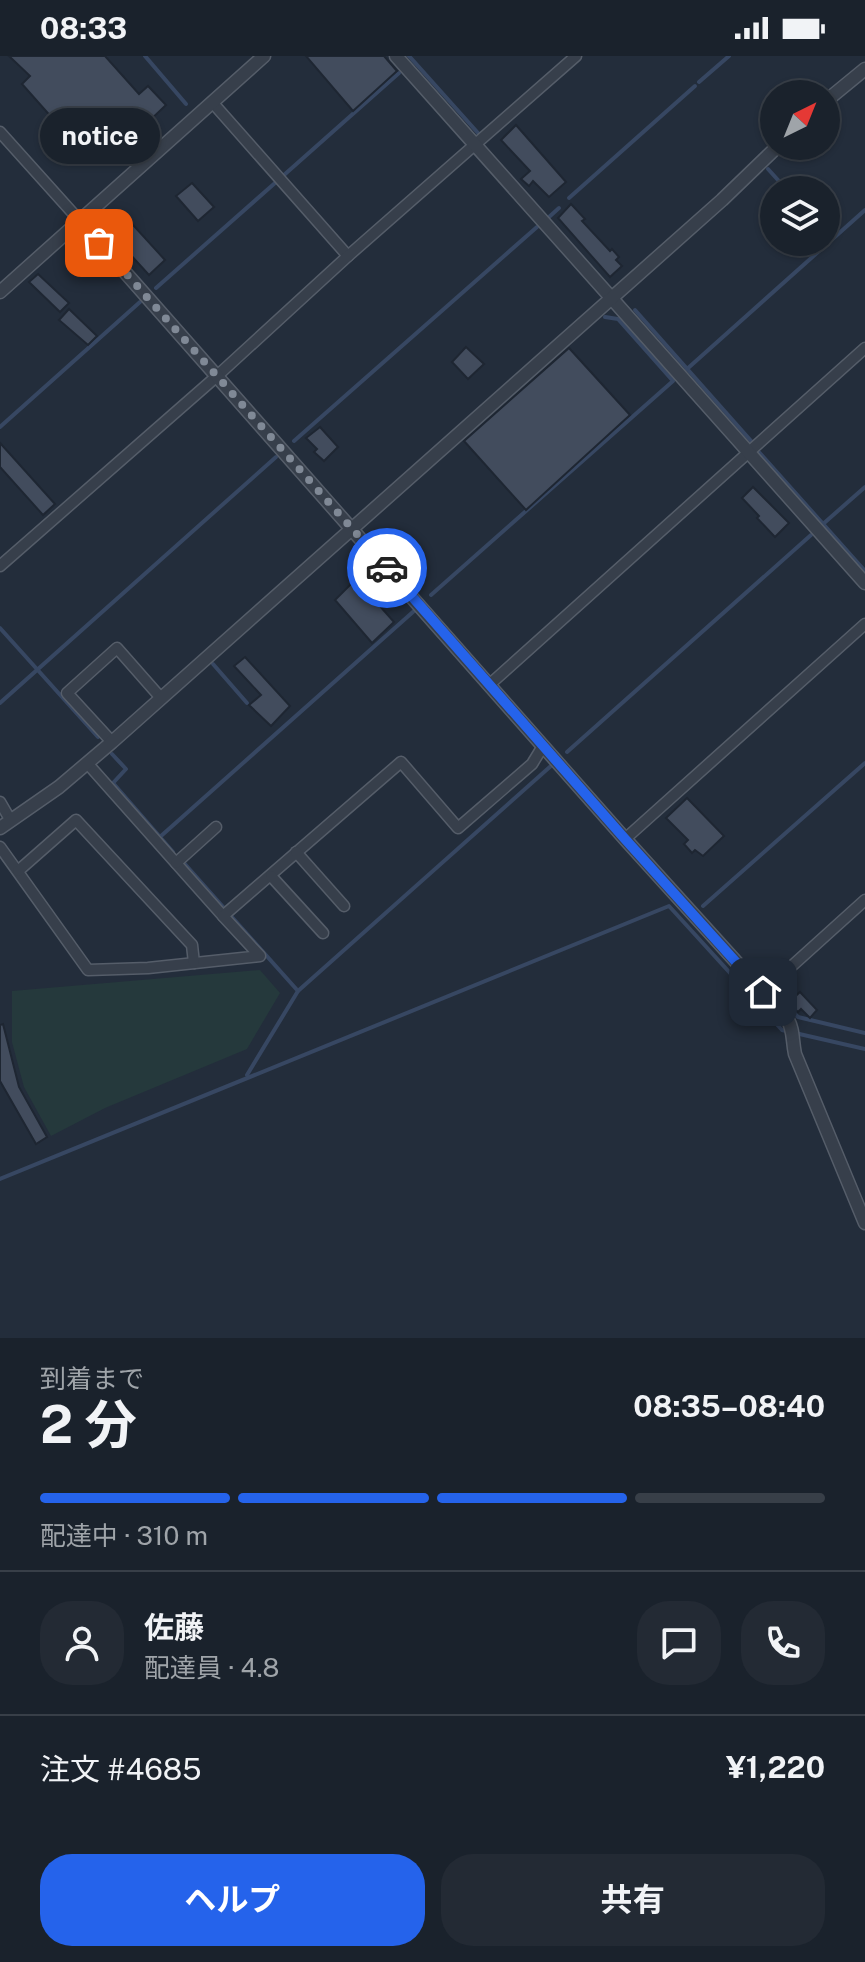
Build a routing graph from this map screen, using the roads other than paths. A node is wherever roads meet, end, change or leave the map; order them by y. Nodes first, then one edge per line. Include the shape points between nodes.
1 (264, 56) edge
2 (396, 56) edge
3 (576, 56) edge
4 (865, 69) edge
5 (840, 90) edge
6 (212, 102) junction
7 (0, 132) edge
8 (475, 143) junction
9 (763, 160) edge
10 (79, 220) junction
11 (348, 256) junction
12 (0, 292) edge
13 (612, 299) junction
14 (865, 348) edge
15 (217, 376) junction
16 (748, 452) junction
17 (352, 529) junction
18 (0, 566) edge
19 (865, 583) edge
20 (865, 624) edge
21 (489, 685) junction
22 (161, 698) junction
23 (112, 742) junction
24 (543, 746) junction
25 (87, 763) junction
26 (0, 802) edge
27 (6, 825) edge
28 (216, 827) dead end
29 (625, 839) junction
30 (0, 847) edge
31 (296, 852) junction
32 (176, 863) junction
33 (18, 871) junction
34 (271, 876) junction
35 (865, 900) edge
36 (344, 906) dead end
37 (223, 916) junction
38 (323, 933) dead end
39 (194, 963) junction
40 (763, 992) junction
41 (865, 1223) edge

1 - 6 street
2 - 8 street
3 - 8 street
4 - 5 street
6 - 10 street
6 - 11 street
7 - 10 street
8 - 11 street
8 - 13 street
9 - 13 street
10 - 12 street
10 - 15 street
11 - 15 street
13 - 16 street
13 - 17 street
14 - 16 street
15 - 17 street
15 - 18 street
16 - 19 street
16 - 21 street
17 - 21 street
17 - 22 street
20 - 29 street
21 - 24 street
22 - 23 street
22 - 23 street via 117,648 67,693
23 - 25 street
24 - 29 street
24 - 31 street via 532,764 458,828 401,762
25 - 27 street
25 - 32 street
26 - 27 street
28 - 32 street
29 - 40 street
30 - 33 street
31 - 34 street
31 - 36 street
32 - 37 street
33 - 39 street via 88,970
33 - 39 street via 76,820 192,945
34 - 37 street
34 - 38 street
35 - 40 street
37 - 39 street via 260,956
40 - 41 street via 793,1027 795,1054

